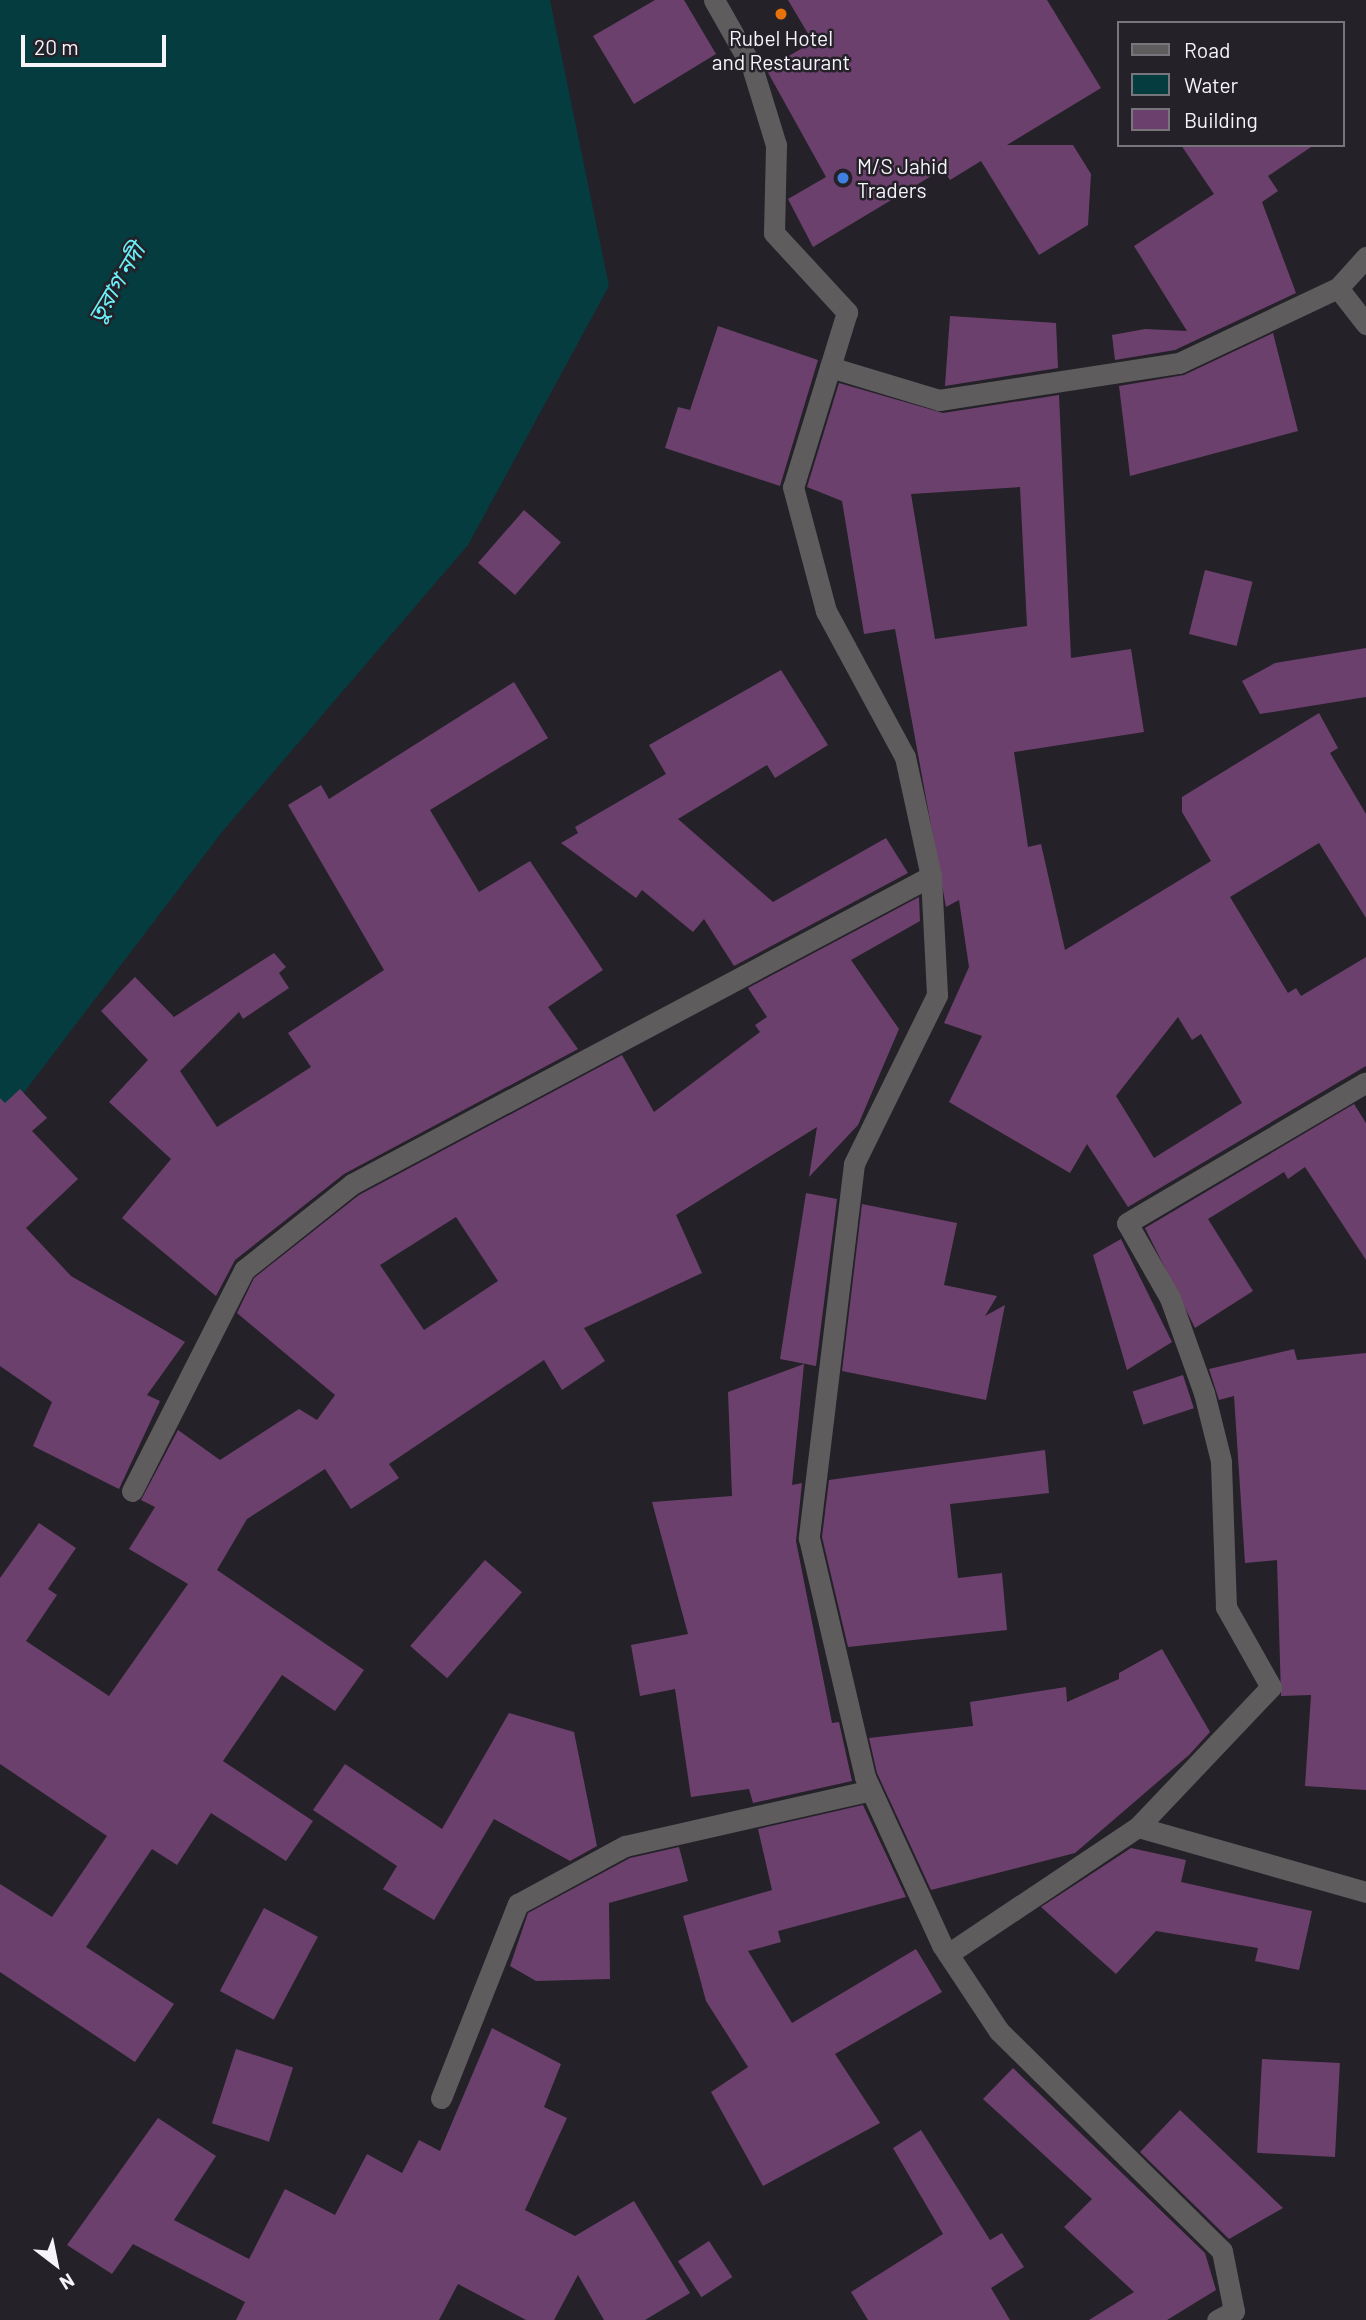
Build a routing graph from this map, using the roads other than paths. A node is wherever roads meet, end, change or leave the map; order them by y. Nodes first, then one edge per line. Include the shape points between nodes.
1 (714, 0) edge
2 (1366, 257) edge
3 (1338, 288) junction
4 (1366, 324) edge
5 (830, 367) junction
6 (931, 876) junction
7 (1366, 1082) edge
8 (132, 1491) dead end
9 (871, 1790) junction
10 (1138, 1827) junction
11 (1366, 1892) edge
12 (948, 1954) junction
13 (441, 2098) dead end
14 (1217, 2320) edge

1 - 5 street via 752,67 776,145 774,233 847,312
2 - 3 street
3 - 4 street
3 - 5 street via 1179,363 939,400
5 - 6 street via 793,487 826,611 905,757
6 - 8 street via 352,1184 244,1270
6 - 9 street via 937,995 853,1164 809,1538
7 - 10 street via 1127,1223 1170,1298 1204,1393 1221,1461 1226,1607 1271,1687
9 - 12 street
9 - 13 street via 625,1846 518,1904
10 - 11 street
10 - 12 street
12 - 14 street via 999,2031 1222,2252 1234,2311

